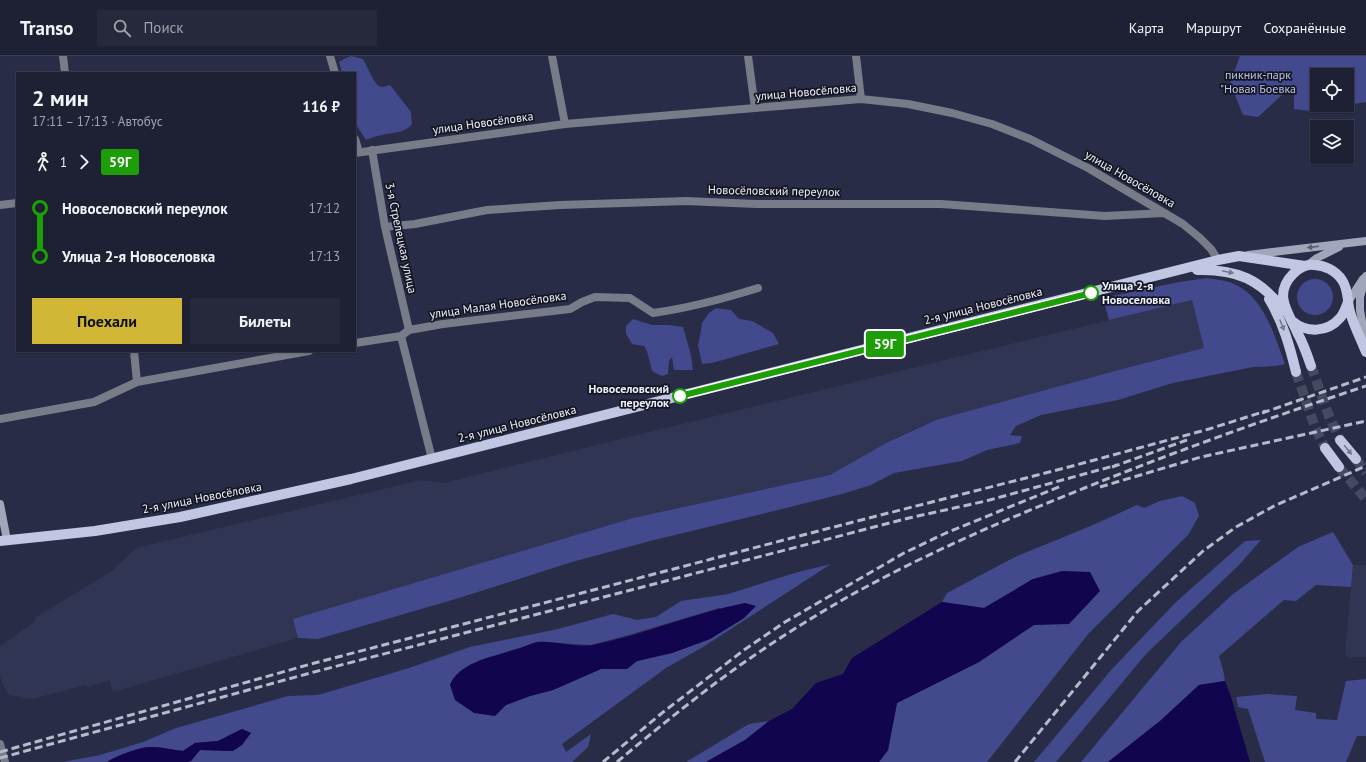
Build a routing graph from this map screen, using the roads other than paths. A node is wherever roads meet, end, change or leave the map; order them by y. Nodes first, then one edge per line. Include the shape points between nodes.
1 (63, 56) edge
2 (330, 56) edge
3 (552, 56) edge
4 (748, 56) edge
5 (856, 56) edge
6 (65, 72) edge
7 (335, 72) edge
8 (861, 99) junction
9 (755, 108) junction
10 (566, 124) junction
11 (372, 150) junction
12 (357, 152) edge
13 (16, 203) edge
14 (0, 205) edge
15 (1164, 213) junction
16 (385, 227) junction
17 (1366, 241) edge
18 (1351, 242) junction
19 (1239, 256) junction
20 (1218, 260) junction
21 (1307, 265) junction
22 (1175, 271) junction
23 (1366, 275) edge
24 (1253, 282) junction
25 (758, 288) dead end
26 (1348, 302) junction
27 (1290, 317) junction
28 (409, 330) junction
29 (401, 336) junction
30 (356, 343) edge
31 (1366, 343) edge
32 (134, 352) edge
33 (303, 352) edge
34 (1366, 352) edge
35 (1311, 366) tunnel mouth
36 (1296, 372) tunnel mouth
37 (137, 382) junction
38 (0, 419) edge
39 (1340, 440) tunnel mouth
40 (1325, 448) tunnel mouth
41 (432, 459) junction
42 (1356, 459) tunnel mouth
43 (1339, 467) tunnel mouth
44 (0, 504) edge
45 (3, 541) edge
46 (0, 744) edge
47 (5, 762) edge

1 - 6 street
2 - 7 street
3 - 10 street
4 - 9 street
5 - 8 street
8 - 9 street, улица Новосёловка
8 - 15 street, улица Новосёловка via 937,110 998,126 1030,138 1088,168
9 - 10 street, улица Новосёловка
10 - 11 street, улица Новосёловка
11 - 12 street, улица Новосёловка
11 - 16 street, 3-я Стрелецкая улица
13 - 14 street
15 - 16 street, Новосёловский переулок via 1105,216 941,204 756,204 686,201 487,210
15 - 20 street, улица Новосёловка via 1200,238
16 - 28 street, 3-я Стрелецкая улица
17 - 18 main road, 2-я улица Новосёловка
18 -> 19 main road, 2-я улица Новосёловка
18 - 21 main road via 1327,252
19 - 20 main road, 2-я улица Новосёловка
19 - 21 main road, 2-я улица Новосёловка
20 - 22 main road, 2-я улица Новосёловка
21 - 26 main road via 1325,266 1334,271 1347,290
21 - 27 main road via 1297,270 1285,285 1284,305
22 -> 24 main road, 2-я улица Новосёловка via 1215,269 1242,275
22 - 41 main road, 2-я улица Новосёловка
23 - 26 main road
23 - 31 main road via 1360,297 1360,310
24 - 27 main road, 2-я улица Новосёловка via 1268,292
24 -> 36 main road via 1276,310
25 - 28 street, улица Малая Новосёловка via 683,309 653,313 630,298 595,297 570,309
26 - 27 main road via 1340,318 1324,329 1304,328
26 - 34 main road
27 - 35 main road
28 - 29 street, улица Малая Новосёловка
29 - 30 street, улица Малая Новосёловка
29 - 41 street
32 - 37 street
33 - 37 street
37 - 38 street via 94,402
39 -> 42 main road
40 - 43 main road
41 - 45 main road, 2-я улица Новосёловка via 351,480 180,517 95,531
44 - 45 main road
46 - 47 street

